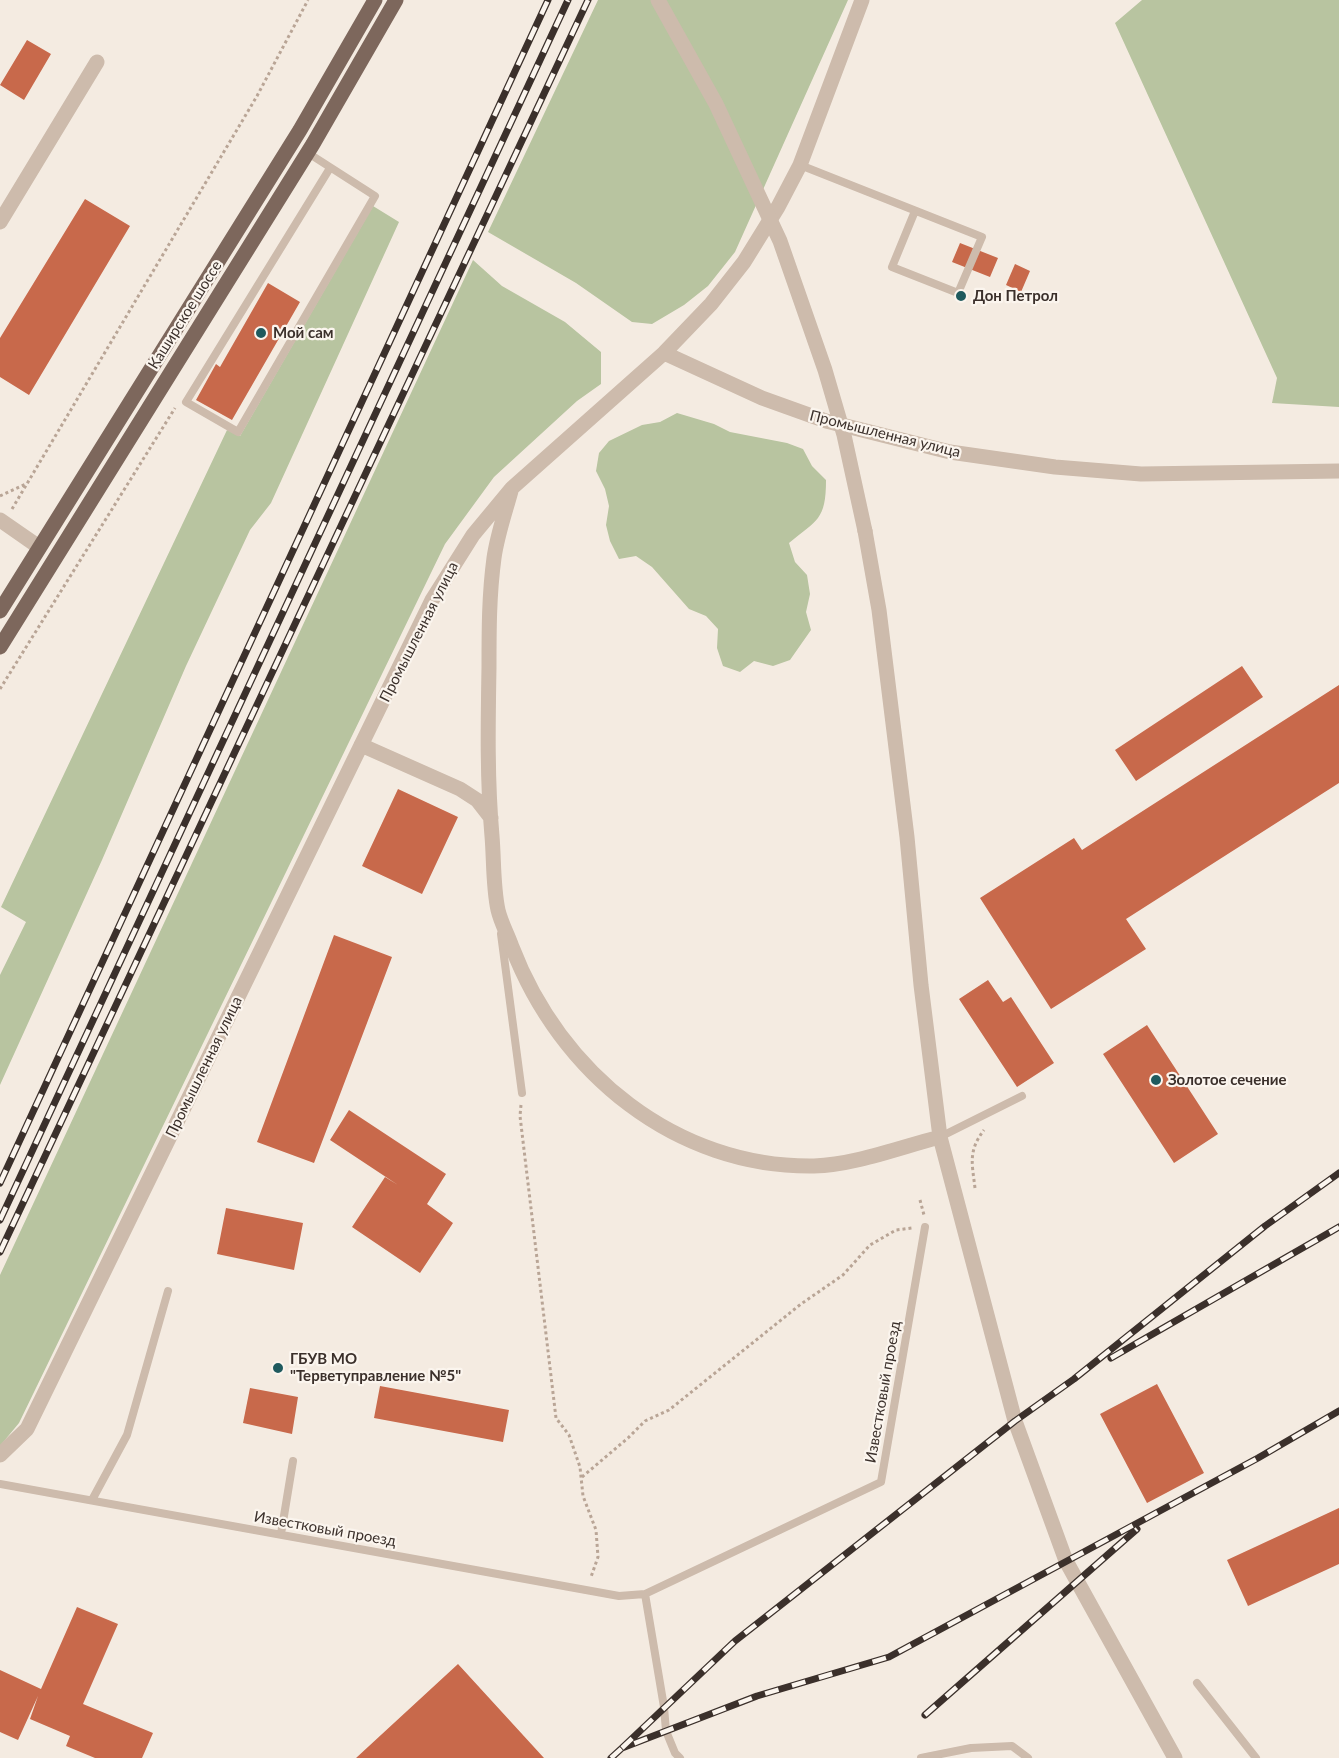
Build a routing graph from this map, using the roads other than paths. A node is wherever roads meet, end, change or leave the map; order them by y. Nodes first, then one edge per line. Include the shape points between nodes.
1 (375, 0) edge
2 (396, 0) edge
3 (658, 0) edge
4 (862, 0) edge
5 (97, 62) dead end
6 (308, 153) junction
7 (800, 165) junction
8 (330, 168) junction
9 (915, 211) junction
10 (0, 222) edge
11 (664, 353) junction
12 (1339, 471) edge
13 (512, 488) junction
14 (2, 522) edge
15 (39, 547) junction
16 (0, 611) edge
17 (0, 647) edge
18 (361, 745) junction
19 (491, 818) junction
20 (498, 910) junction
21 (522, 1093) road end
22 (1022, 1096) dead end
23 (940, 1137) junction
24 (925, 1227) road end
25 (168, 1291) dead end
26 (0, 1455) edge
27 (294, 1461) dead end
28 (0, 1484) edge
29 (92, 1500) junction
30 (281, 1534) junction
31 (645, 1594) junction
32 (1197, 1683) dead end
33 (680, 1758) edge
34 (921, 1758) edge
35 (1028, 1758) edge
36 (1175, 1758) edge
37 (1256, 1758) edge

1 - 15 main road, Каширское шоссе via 300,130
2 - 6 main road, Каширское шоссе
3 - 23 street, bridge via 716,104 780,240 844,435 879,610
4 - 7 street
5 - 10 street
6 - 8 lane
6 - 17 main road, Каширское шоссе
7 - 9 lane
7 - 11 street via 744,262
8 - 8 lane via 375,196 238,432 186,402
9 - 9 lane via 982,237 958,293 892,267
11 - 12 street, Промышленная улица via 762,398 826,421 950,452 1141,474
11 - 13 street, Промышленная улица
13 - 18 street, Промышленная улица via 459,554 432,600
13 - 19 street via 494,556 490,594 487,744
14 - 15 street
15 - 16 main road, Каширское шоссе
18 - 19 street via 460,789 477,800
18 - 26 street, Промышленная улица via 27,1430
19 - 20 street
20 - 21 lane
20 - 23 street via 523,976 553,1027 589,1071 624,1102 665,1128 718,1151 765,1162 814,1166
22 - 23 lane
23 - 36 street via 1015,1421 1066,1561
24 - 31 lane, Известковый проезд via 881,1482
25 - 29 lane via 127,1435
27 - 30 lane
28 - 29 lane, Известковый проезд
29 - 30 lane, Известковый проезд
30 - 31 lane, Известковый проезд via 620,1596
31 - 33 lane via 665,1725
32 - 37 lane
34 - 35 lane via 971,1748 1012,1746

